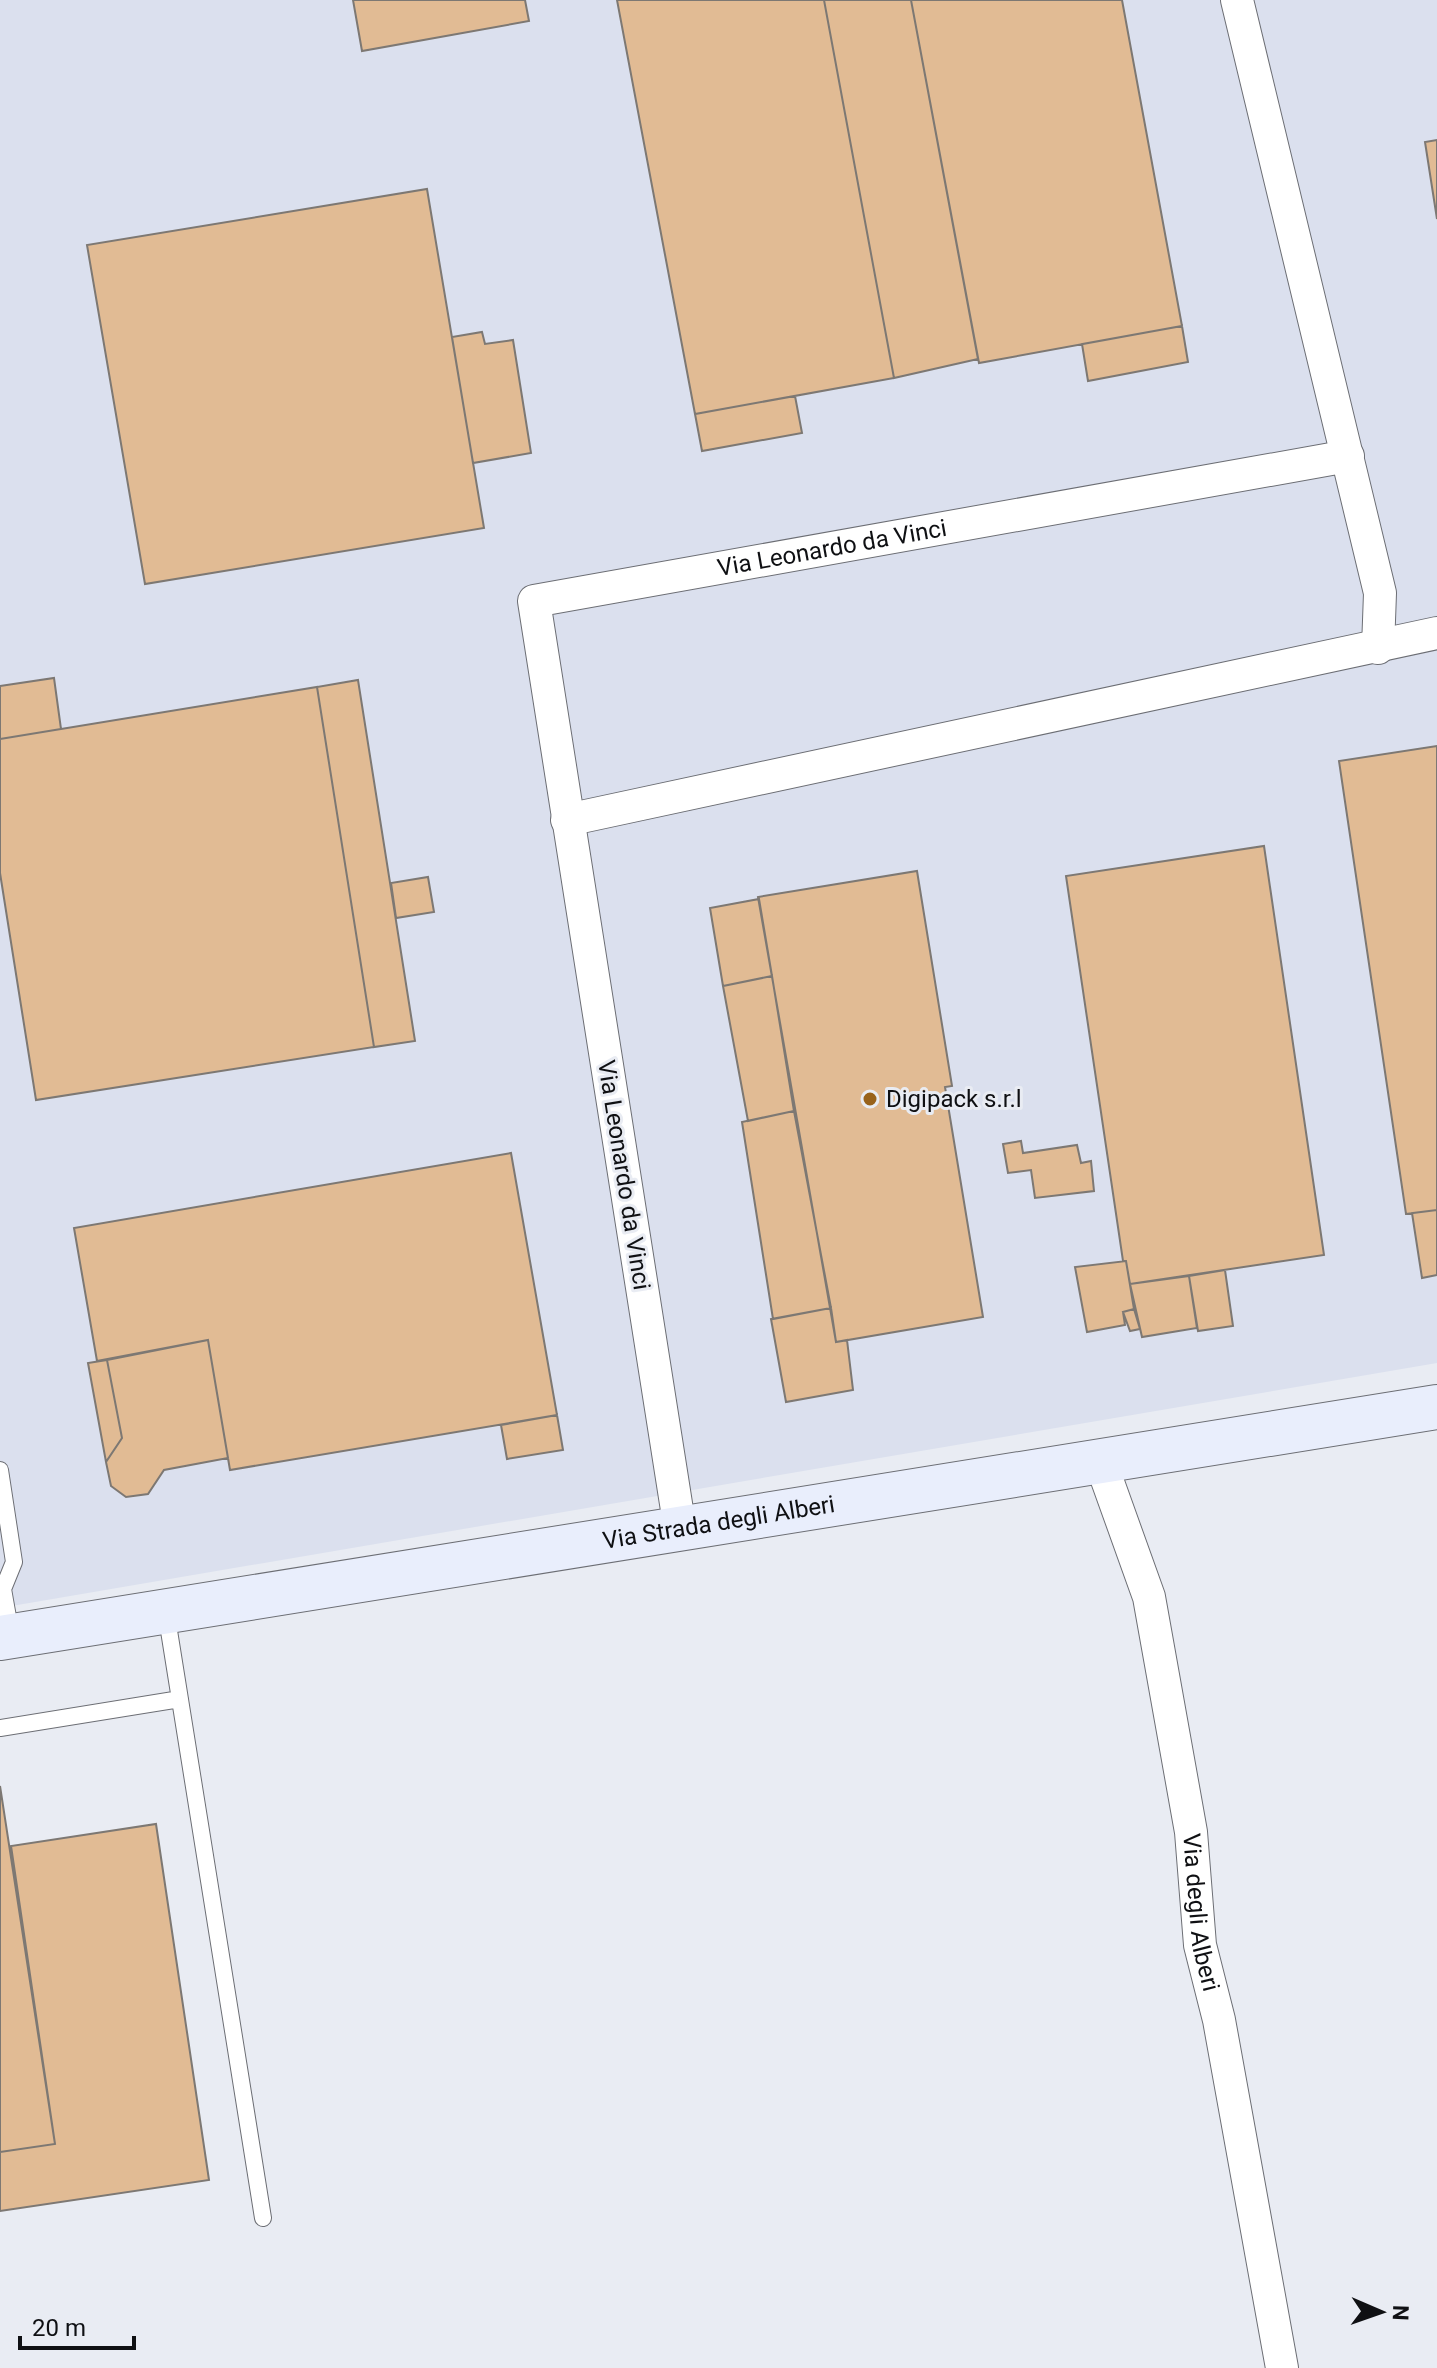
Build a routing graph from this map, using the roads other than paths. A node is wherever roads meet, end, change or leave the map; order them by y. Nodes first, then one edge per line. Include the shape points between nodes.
1 (1237, 0) edge
2 (1348, 456) junction
3 (1437, 633) edge
4 (1378, 648) junction
5 (567, 820) junction
6 (1437, 1407) edge
7 (1101, 1463) junction
8 (0, 1470) edge
9 (680, 1529) junction
10 (7, 1564) edge
11 (166, 1612) junction
12 (6, 1637) edge
13 (180, 1699) junction
14 (0, 1728) edge
15 (263, 2218) dead end
16 (1282, 2368) edge

1 - 2 street
2 - 4 street via 1380,593
2 - 5 street, Via Leonardo da Vinci via 534,601
3 - 4 street
4 - 5 street
5 - 9 street, Via Leonardo da Vinci
6 - 7 main road, Via Strada degli Alberi
7 - 9 main road, Via Strada degli Alberi
7 - 16 street, Via degli Alberi via 1149,1597 1191,1832 1200,1945 1219,2020
8 - 10 lane
9 - 11 main road, Via Strada degli Alberi
10 - 12 lane
11 - 12 main road, Via Strada degli Alberi
11 - 13 lane
13 - 14 lane
13 - 15 lane

